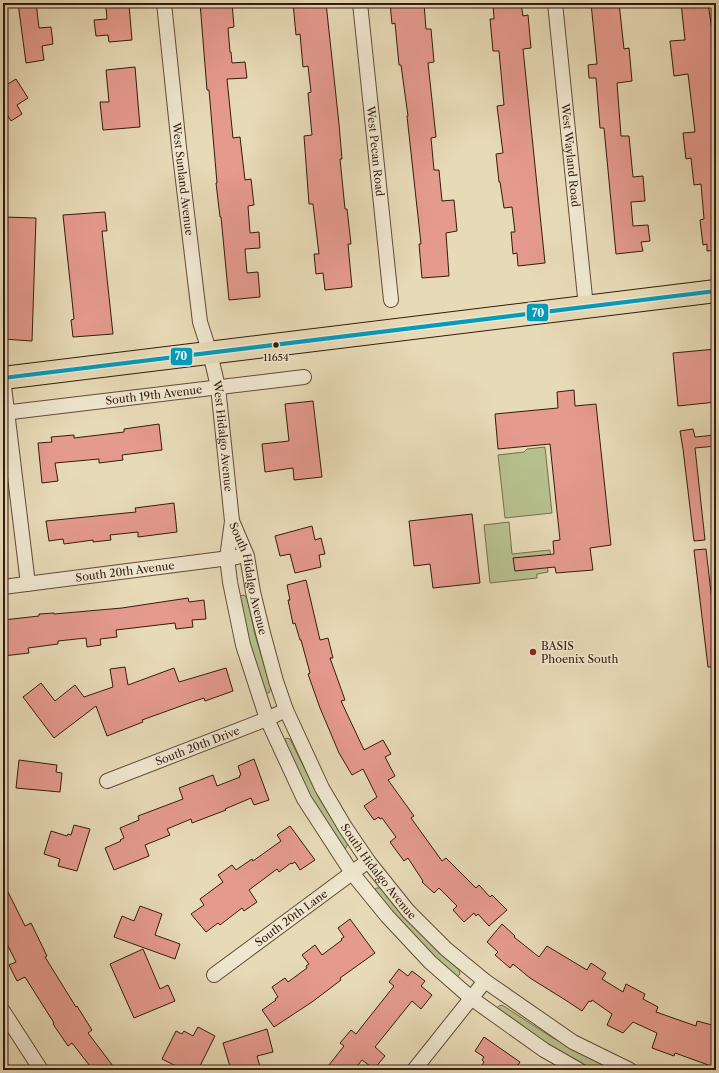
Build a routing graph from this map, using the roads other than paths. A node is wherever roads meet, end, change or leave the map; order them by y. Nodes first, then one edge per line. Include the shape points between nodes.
1 (164, 3) edge
2 (360, 3) edge
3 (555, 3) edge
4 (716, 291) edge
5 (390, 300) dead end
6 (586, 307) junction
7 (210, 353) junction
8 (304, 377) dead end
9 (3, 378) edge
10 (218, 387) junction
11 (5, 413) edge
12 (232, 521) junction
13 (247, 556) junction
14 (228, 558) junction
15 (28, 584) junction
16 (3, 587) edge
17 (286, 710) junction
18 (267, 719) junction
19 (107, 781) dead end
20 (368, 861) junction
21 (352, 873) junction
22 (214, 975) dead end
23 (484, 981) junction
24 (471, 998) junction
25 (3, 1011) edge
26 (41, 1070) edge
27 (414, 1070) edge
28 (579, 1070) edge
29 (628, 1070) edge

1 - 7 street, West Sunland Avenue via 200,322
2 - 5 street, West Pecan Road
3 - 6 street, West Wayland Road
4 - 6 main road
6 - 7 main road
7 - 9 main road
7 - 10 street, West Hidalgo Avenue
8 - 10 street, South 19th Avenue
9 - 11 street
10 - 11 street, South 19th Avenue
10 - 12 street, West Hidalgo Avenue
11 - 15 street
12 - 13 street, South Hidalgo Avenue
12 - 14 street, South Hidalgo Avenue
13 - 14 street, South 20th Avenue
13 - 17 street, South Hidalgo Avenue via 262,633
14 - 15 street, South 20th Avenue
14 - 18 street, South Hidalgo Avenue via 241,639
15 - 16 street, South 20th Avenue
17 - 18 street, South 20th Drive
17 - 20 street, South Hidalgo Avenue via 322,788
18 - 19 street, South 20th Drive
18 - 21 street, South Hidalgo Avenue via 304,799
20 - 21 street, South 20th Lane
20 - 23 street, South Hidalgo Avenue via 408,911 446,949
21 - 22 street, South 20th Lane
21 - 24 street, South Hidalgo Avenue via 387,916 430,962
23 - 24 street
23 - 29 street, South Hidalgo Avenue via 573,1042
24 - 27 street
24 - 28 street, South Hidalgo Avenue via 544,1050
25 - 26 street

